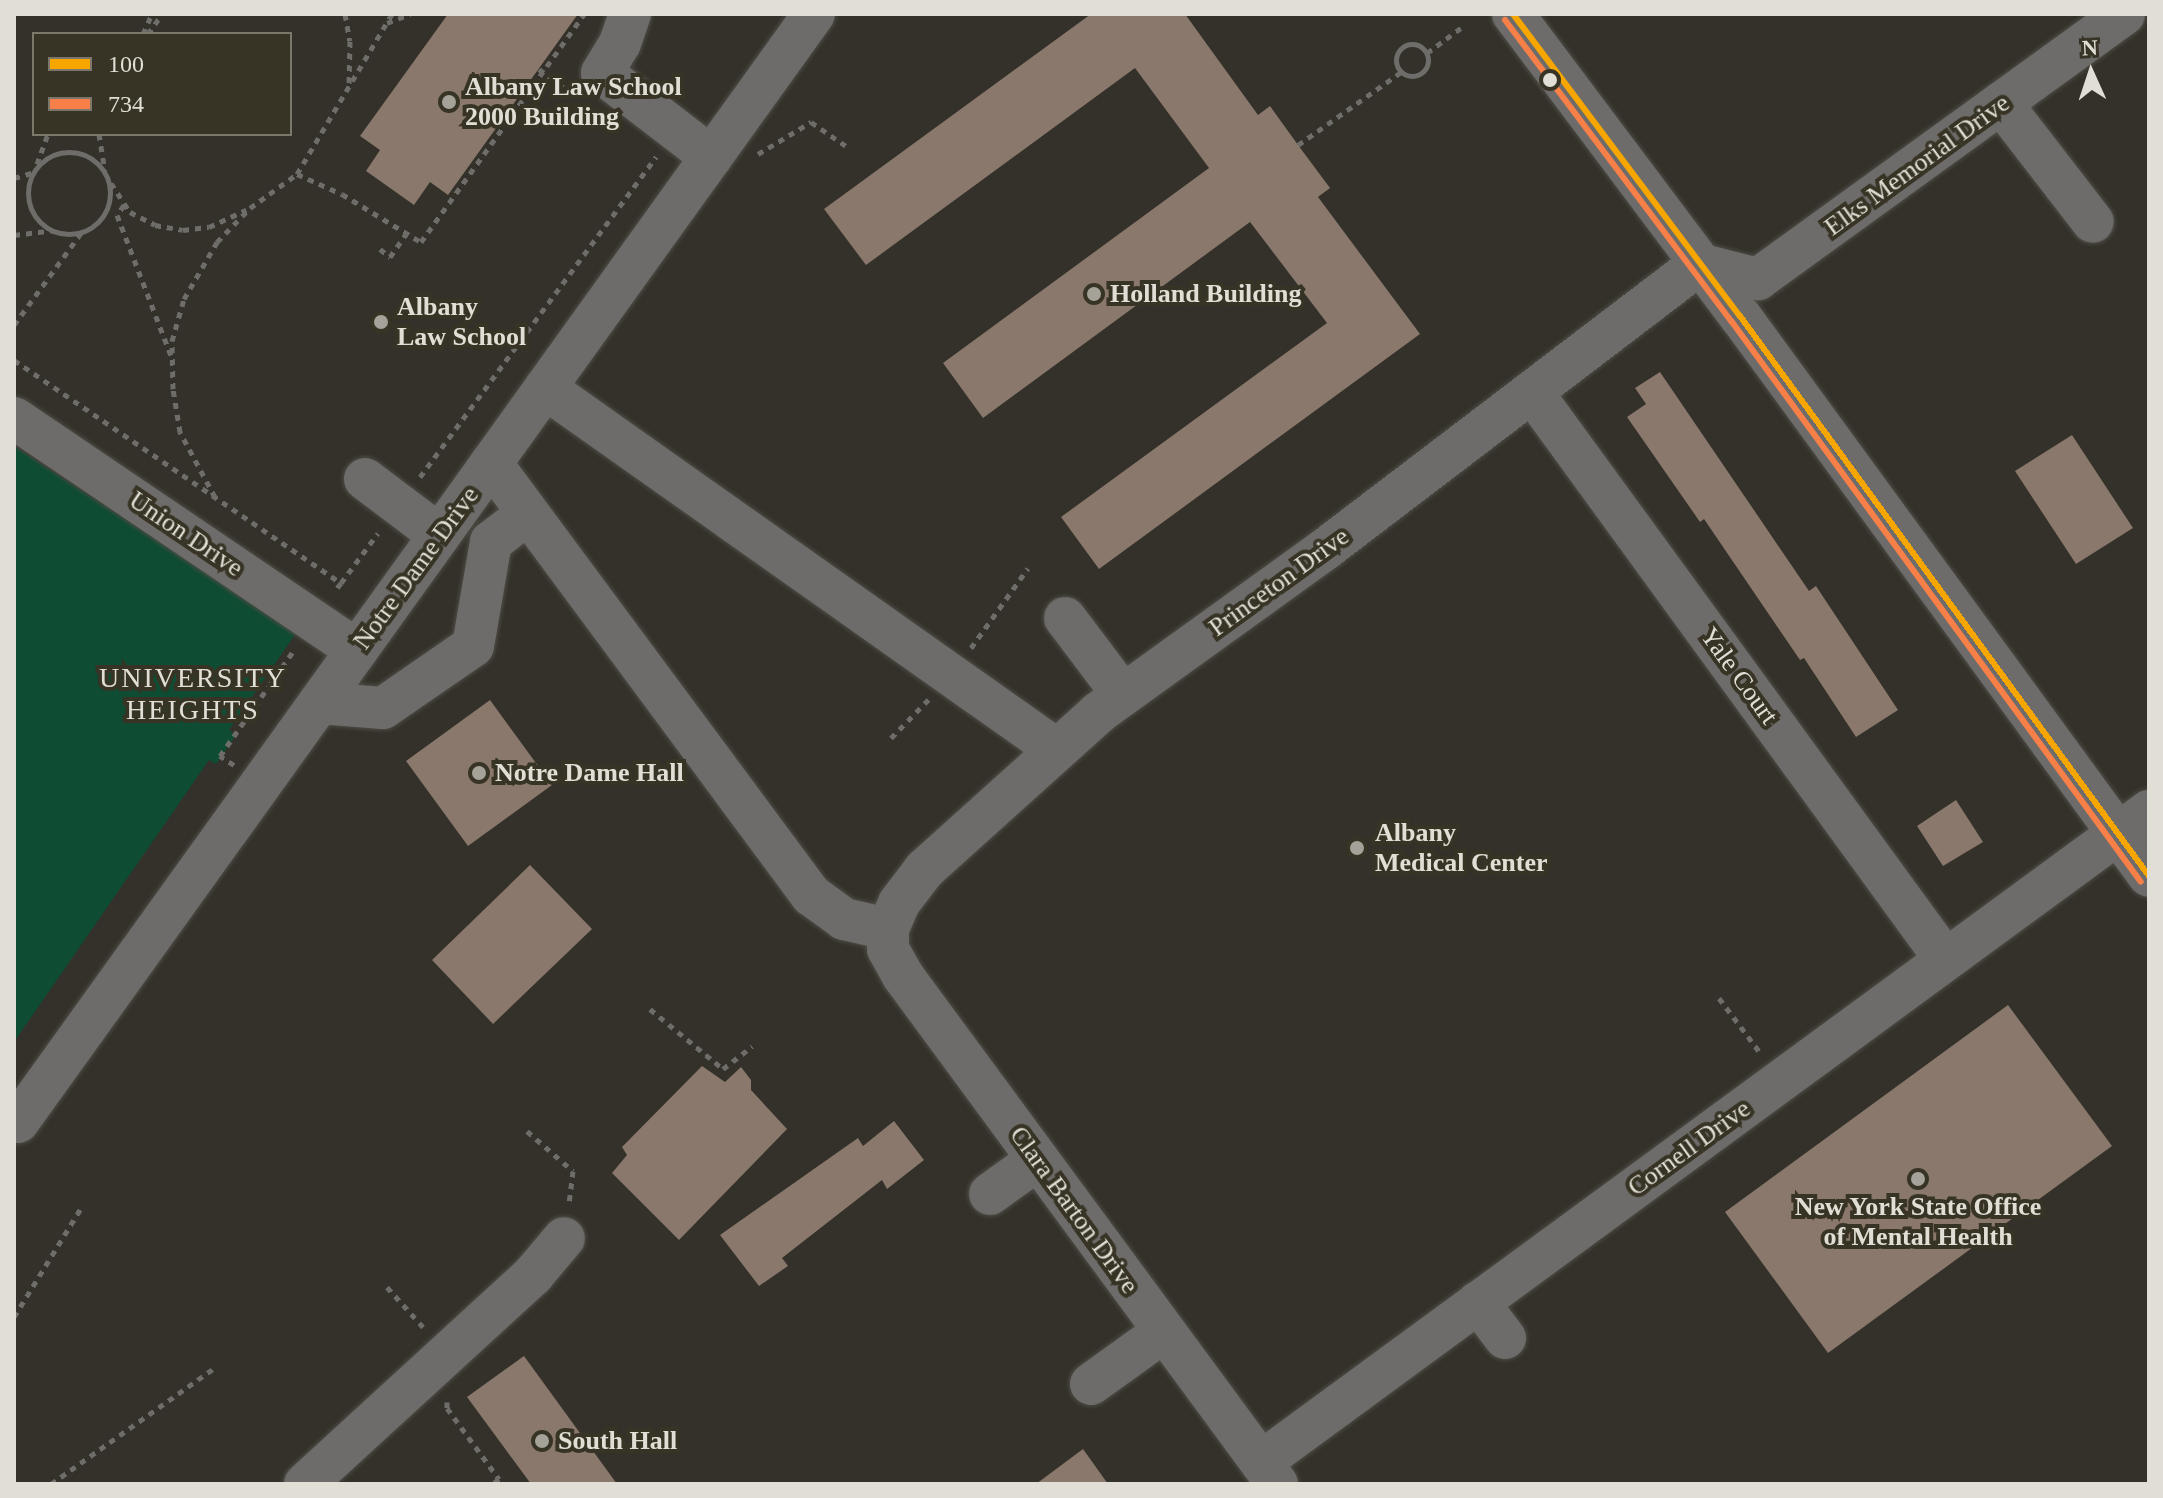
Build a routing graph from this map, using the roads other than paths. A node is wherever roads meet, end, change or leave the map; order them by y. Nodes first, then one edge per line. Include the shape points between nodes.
1 (630, 14) edge
2 (814, 14) edge
3 (1513, 14) edge
4 (2102, 20) edge
5 (2001, 103) junction
6 (711, 157) junction
7 (2093, 222) dead end
8 (1699, 264) junction
9 (545, 388) junction
10 (1532, 392) junction
11 (14, 418) edge
12 (491, 463) junction
13 (365, 479) dead end
14 (526, 515) junction
15 (439, 535) junction
16 (1065, 618) dead end
17 (357, 650) junction
18 (1123, 695) junction
19 (319, 703) junction
20 (1057, 750) junction
21 (2133, 822) edge
22 (2149, 876) edge
23 (888, 929) junction
24 (1945, 959) junction
25 (22, 1103) edge
26 (1037, 1160) junction
27 (990, 1194) dead end
28 (564, 1238) road end
29 (1478, 1302) junction
30 (1163, 1332) junction
31 (1505, 1338) dead end
32 (1091, 1384) dead end
33 (1269, 1473) edge
34 (305, 1484) edge

1 - 6 street via 602,73
2 - 6 street, Notre Dame Drive
3 - 8 street
4 - 5 street, Elks Memorial Drive
5 - 7 street
5 - 8 street, Elks Memorial Drive via 1758,279
6 - 9 street, Notre Dame Drive
8 - 10 street, Princeton Drive
8 - 21 street
9 - 12 street, Notre Dame Drive
9 - 20 street
10 - 18 street, Princeton Drive
10 - 24 street, Yale Court
11 - 17 street, Union Drive
12 - 14 street
12 - 15 street, Notre Dame Drive
13 - 15 street
14 - 19 street via 491,542 473,646 383,708
14 - 23 street via 811,895 844,919
15 - 17 street, Notre Dame Drive
16 - 18 street
17 - 19 street, Notre Dame Drive
18 - 20 street, Princeton Drive
19 - 25 street, Notre Dame Drive
20 - 23 street, Princeton Drive via 925,869 899,903
21 - 22 street
21 - 24 street, Cornell Drive
23 - 26 street, Clara Barton Drive via 888,949 903,976
24 - 29 street, Cornell Drive
26 - 27 street
26 - 30 street, Clara Barton Drive
28 - 34 street via 533,1275
29 - 31 street
29 - 33 street, Cornell Drive
30 - 32 street
30 - 33 street, Clara Barton Drive

